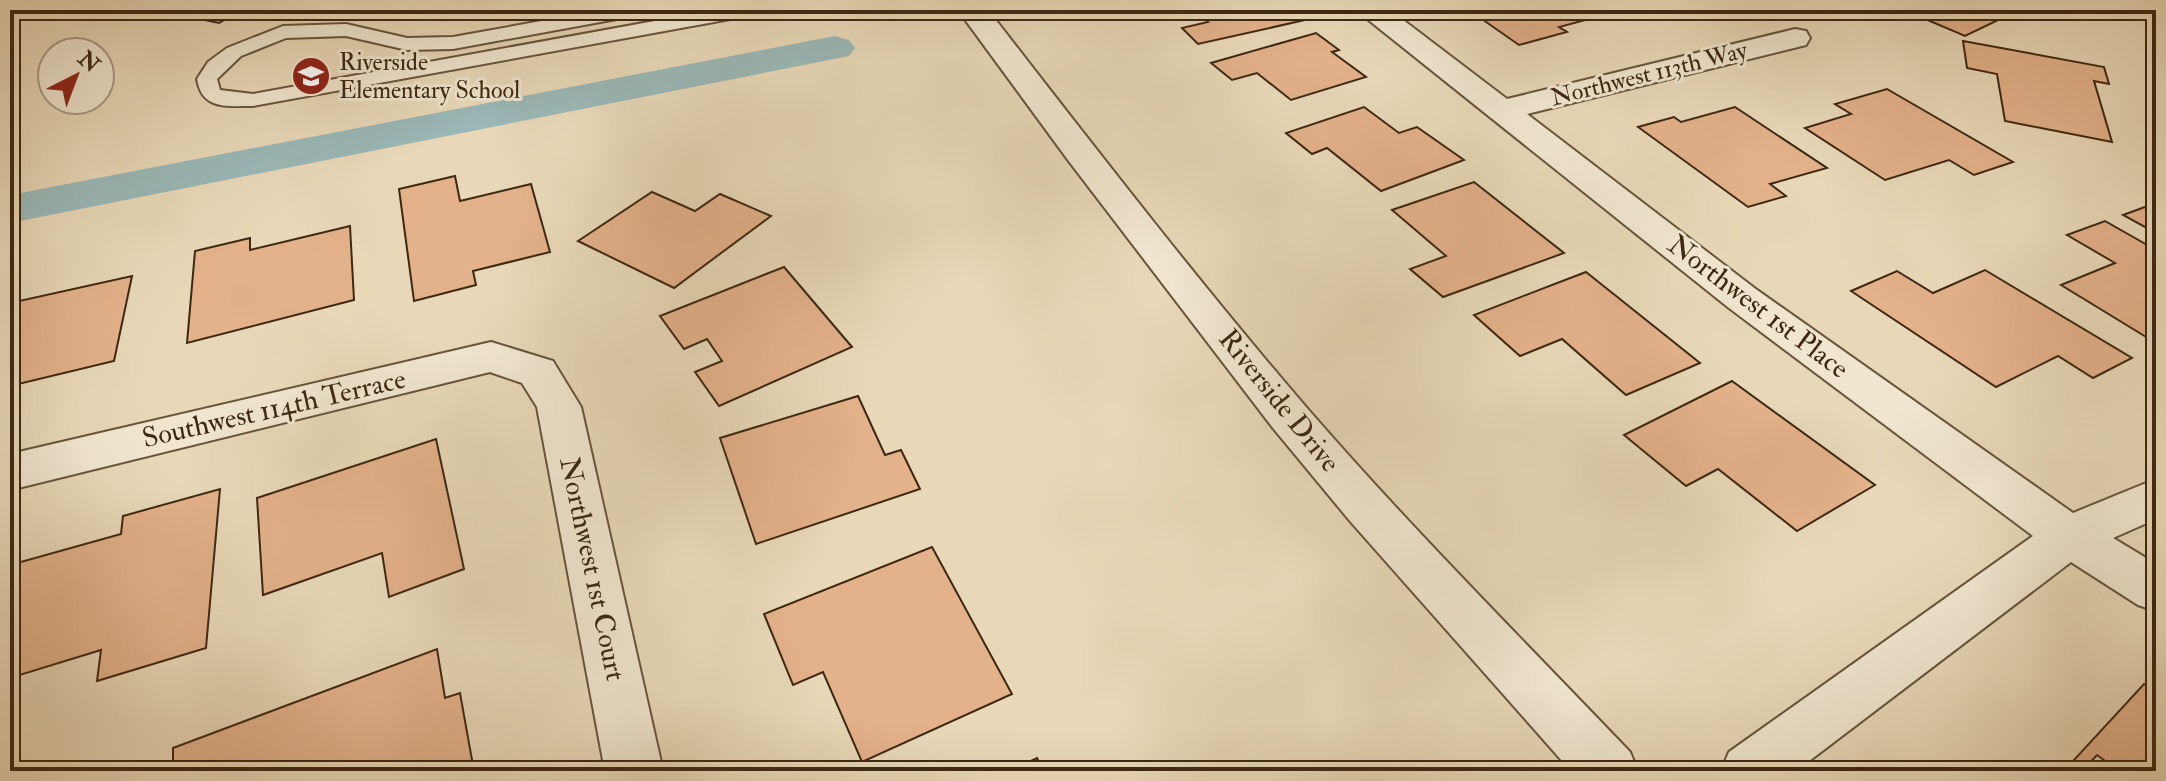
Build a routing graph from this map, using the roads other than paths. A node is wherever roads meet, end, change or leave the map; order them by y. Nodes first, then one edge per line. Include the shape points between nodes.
1 (633, 10) edge
2 (973, 10) edge
3 (1371, 10) edge
4 (739, 11) edge
5 (1795, 38) dead end
6 (1502, 110) junction
7 (538, 372) joint
8 (10, 472) edge
9 (2156, 498) edge
10 (2069, 536) junction
11 (2156, 590) edge
12 (634, 771) edge
13 (1609, 771) edge
14 (1750, 771) edge

1 - 4 lane via 453,43 407,44 346,30 283,32 234,52 207,79 210,94 253,100
2 - 13 street, Riverside Drive via 1289,417
3 - 6 street, Northwest 1st Place
5 - 6 street, Northwest 113th Way
6 - 10 street, Northwest 1st Place via 1743,299
7 - 8 street, Southwest 114th Terrace via 491,357
7 - 12 street, Northwest 1st Court via 559,407
9 - 10 street
10 - 11 street, Northwest 1st Place
10 - 14 street

